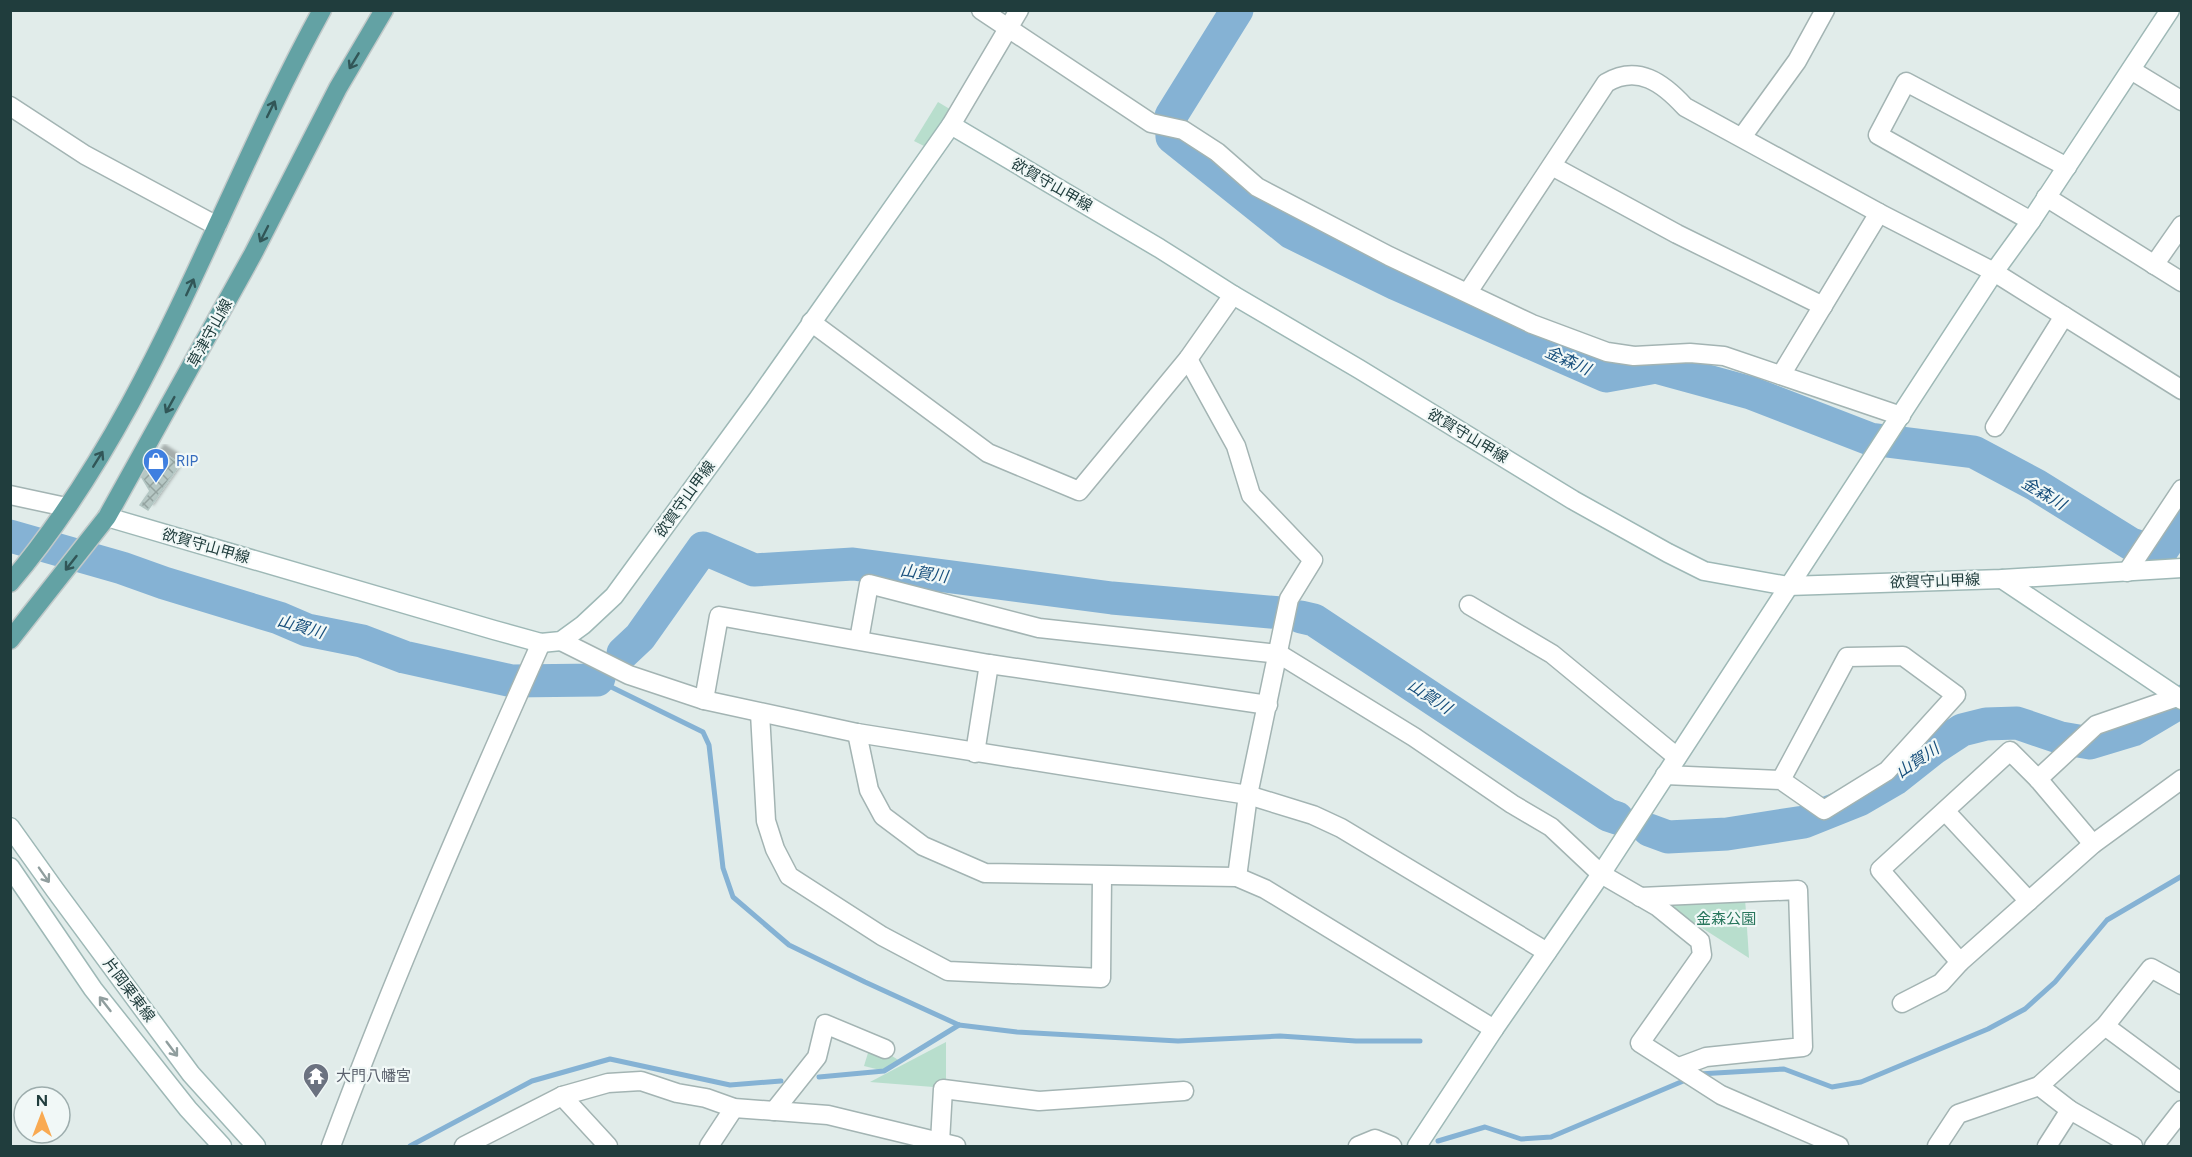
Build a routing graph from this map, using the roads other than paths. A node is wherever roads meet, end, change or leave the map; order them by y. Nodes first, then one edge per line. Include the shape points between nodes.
1 (322, 10) edge
2 (384, 10) edge
3 (981, 10) edge
4 (1019, 10) edge
5 (1825, 10) edge
6 (2170, 10) edge
7 (1007, 29) junction
8 (2131, 70) junction
9 (2181, 101) edge
10 (10, 106) edge
11 (951, 125) junction
12 (1742, 137) junction
13 (1552, 166) junction
14 (2067, 167) junction
15 (2046, 197) junction
16 (1879, 213) junction
17 (2031, 221) junction
18 (2181, 225) edge
19 (217, 226) junction
20 (2154, 265) junction
21 (1994, 272) junction
22 (2181, 282) edge
23 (1468, 292) junction
24 (1233, 295) junction
25 (1823, 306) junction
26 (2064, 316) junction
27 (811, 322) junction
28 (1188, 359) junction
29 (1781, 375) junction
30 (2181, 390) edge
31 (1901, 416) junction
32 (1995, 427) dead end
33 (2181, 489) edge
34 (10, 495) edge
35 (66, 507) junction
36 (108, 517) junction
37 (2181, 568) edge
38 (2127, 572) junction
39 (2002, 579) junction
40 (10, 583) edge
41 (1788, 586) junction
42 (1469, 604) dead end
43 (10, 640) edge
44 (859, 640) junction
45 (561, 641) junction
46 (541, 643) junction
47 (1279, 654) junction
48 (989, 664) junction
49 (2179, 699) edge
50 (704, 700) junction
51 (1268, 705) junction
52 (760, 713) junction
53 (856, 733) junction
54 (975, 753) junction
55 (1677, 758) junction
56 (1665, 776) junction
57 (2038, 779) junction
58 (2181, 779) edge
59 (1781, 780) junction
60 (1248, 795) junction
61 (1946, 812) junction
62 (10, 827) edge
63 (2093, 844) junction
64 (10, 867) edge
65 (1601, 874) junction
66 (1102, 876) junction
67 (1237, 877) junction
68 (1640, 897) junction
69 (2029, 901) junction
70 (1547, 952) junction
71 (1960, 962) junction
72 (2181, 985) edge
73 (1902, 1003) dead end
74 (2105, 1026) junction
75 (1494, 1029) junction
76 (885, 1049) dead end
77 (1684, 1070) junction
78 (2181, 1083) edge
79 (2039, 1086) junction
80 (1184, 1091) dead end
81 (562, 1096) junction
82 (734, 1108) junction
83 (2070, 1110) junction
84 (2181, 1110) edge
85 (774, 1111) junction
86 (948, 1144) edge
87 (222, 1146) edge
88 (256, 1146) edge
89 (331, 1146) edge
90 (464, 1146) edge
91 (608, 1146) edge
92 (709, 1146) edge
93 (1358, 1146) edge
94 (1392, 1146) edge
95 (1417, 1146) edge
96 (1839, 1146) edge
97 (1937, 1146) edge
98 (2047, 1146) edge
99 (2133, 1146) edge
100 (2154, 1146) edge

19 -> 1 main road via 263,124
2 -> 36 main road, 草津守山線 via 338,88 253,254
3 - 7 street
4 - 7 street
5 - 12 street via 1797,62
6 - 8 street
7 - 11 street
7 - 23 street via 1151,123 1183,130 1257,186 1389,256
8 - 9 street
8 - 14 street
10 - 19 street via 85,155
11 - 24 street, 欲賀守山甲線
11 - 27 street, 欲賀守山甲線
12 - 13 street via 1685,107 1669,89 1653,80 1631,75 1616,77 1606,83
12 - 16 street
13 - 23 street
13 - 25 street via 1677,234
14 - 15 street
14 - 17 street via 1906,82 1878,135
15 - 17 street
15 - 20 street
16 - 21 street
16 - 25 street
17 - 21 street
18 - 20 street
35 -> 19 main road via 147,374
20 - 22 street
21 - 26 street
21 - 31 street
23 - 29 street via 1532,324 1607,352 1634,356 1690,352 1724,356
24 - 28 street
24 - 41 street, 欲賀守山甲線 via 1668,554 1704,571
25 - 29 street
26 - 30 street
26 - 32 street
27 - 28 street via 988,453 1079,491
27 - 45 street, 欲賀守山甲線 via 614,596
28 - 47 street via 1236,446 1251,495 1313,560 1289,599
29 - 31 street
31 - 41 street
33 - 38 street
34 - 35 street
35 - 40 main road
36 -> 43 main road, 草津守山線
36 - 46 street, 欲賀守山甲線
37 - 38 street, 欲賀守山甲線
38 - 39 street, 欲賀守山甲線
39 - 41 street, 欲賀守山甲線
39 - 49 street
41 - 55 street
42 - 55 street via 1552,654
44 - 47 street via 869,584 1039,628
44 - 48 street
44 - 50 street via 719,616
45 - 46 street, 欲賀守山甲線
45 - 50 street via 629,675
46 - 89 street via 370,1041
47 - 51 street
47 - 65 street via 1551,827
48 - 51 street
48 - 54 street
49 - 57 street via 2097,725
50 - 52 street
51 - 60 street
52 - 53 street
52 - 66 street via 766,821 789,876 882,936 948,971 1101,978
53 - 54 street
53 - 66 street via 869,790 883,816 923,846 985,873
54 - 60 street
55 - 56 street
56 - 59 street
56 - 65 street
57 - 61 street via 2010,751
57 - 63 street
58 - 63 street
59 - 59 street via 1824,810 1887,771 1956,695 1903,656 1847,657
60 - 67 street
60 - 70 street via 1341,828
61 - 69 street
61 - 71 street via 1880,870
62 -> 88 street, 片岡栗東線 via 192,1074
63 - 69 street
87 -> 64 street, 片岡栗東線 via 93,989
65 - 68 street
65 - 70 street
66 - 67 street
67 - 75 street via 1265,889
68 - 77 street via 1700,941 1702,955 1640,1043
68 - 77 street via 1798,890 1803,1047 1706,1057
69 - 71 street
70 - 75 street
71 - 73 street via 1941,983
72 - 74 street via 2151,968
74 - 78 street
74 - 79 street
75 - 95 street
76 - 85 street via 825,1024 817,1057
77 - 96 street via 1721,1095
79 - 83 street
79 - 97 street via 1958,1114
80 - 86 street via 1039,1101 943,1089
81 - 82 street via 608,1083 641,1081
81 - 90 street
81 - 91 street
82 - 85 street
82 - 92 street
83 - 98 street
83 - 99 street
84 - 100 street
85 - 86 street via 828,1115
93 - 94 street via 1375,1139

